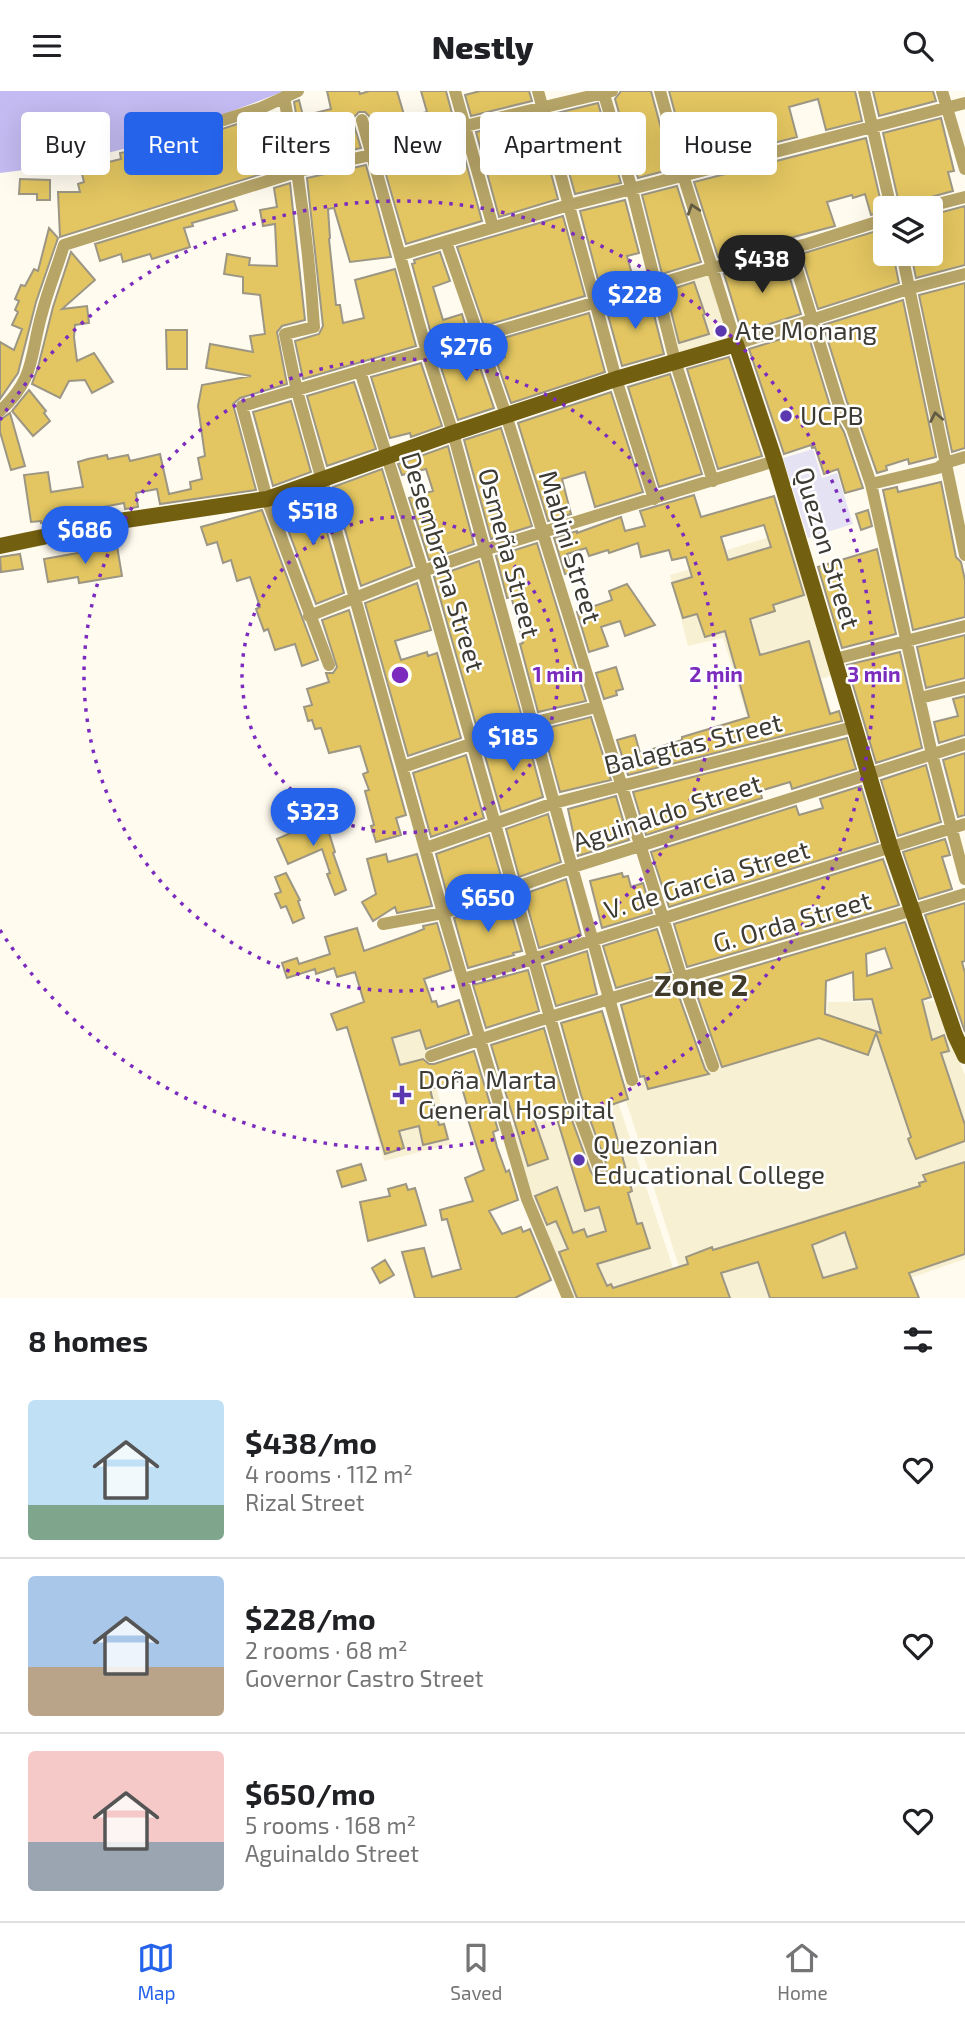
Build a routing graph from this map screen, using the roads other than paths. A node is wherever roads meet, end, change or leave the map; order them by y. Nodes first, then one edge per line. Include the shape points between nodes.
1 (298, 91) edge
2 (455, 91) edge
3 (538, 91) edge
4 (660, 91) edge
5 (863, 91) edge
6 (942, 91) edge
7 (607, 92) edge
8 (284, 97) junction
9 (965, 103) edge
10 (947, 108) junction
11 (543, 109) junction
12 (287, 112) edge
13 (461, 112) edge
14 (666, 112) edge
15 (223, 120) edge
16 (362, 120) dead end
17 (466, 126) edge
18 (872, 127) junction
19 (466, 130) edge
20 (369, 147) edge
21 (777, 151) edge
22 (965, 169) edge
23 (286, 175) edge
24 (299, 175) edge
25 (377, 175) edge
26 (682, 175) joint
27 (632, 190) junction
28 (888, 196) edge
29 (965, 197) edge
30 (943, 203) edge
31 (569, 205) junction
32 (873, 223) edge
33 (493, 227) junction
34 (446, 241) junction
35 (790, 247) junction
36 (400, 255) junction
37 (905, 266) edge
38 (712, 268) junction
39 (965, 274) edge
40 (657, 285) junction
41 (911, 288) junction
42 (596, 304) junction
43 (812, 319) junction
44 (478, 336) junction
45 (736, 344) junction
46 (427, 352) junction
47 (675, 362) junction
48 (360, 371) junction
49 (616, 379) junction
50 (296, 391) junction
51 (0, 411) edge
52 (506, 415) junction
53 (453, 433) junction
54 (387, 456) junction
55 (965, 457) edge
56 (775, 461) junction
57 (965, 465) edge
58 (943, 467) junction
59 (321, 479) junction
60 (713, 481) junction
61 (872, 484) junction
62 (267, 499) junction
63 (654, 499) junction
64 (542, 533) junction
65 (0, 546) edge
66 (484, 550) junction
67 (965, 555) edge
68 (423, 571) junction
69 (354, 599) junction
70 (309, 615) junction
71 (965, 626) edge
72 (908, 641) junction
73 (835, 659) junction
74 (329, 665) dead end
75 (965, 687) edge
76 (920, 698) junction
77 (596, 707) junction
78 (531, 723) junction
79 (853, 727) junction
80 (473, 744) junction
81 (965, 744) edge
82 (932, 754) junction
83 (403, 767) junction
84 (867, 773) junction
85 (621, 785) junction
86 (554, 803) junction
87 (496, 824) junction
88 (958, 826) edge
89 (640, 846) junction
90 (890, 846) junction
91 (426, 848) junction
92 (573, 867) junction
93 (965, 879) edge
94 (513, 887) junction
95 (965, 894) edge
96 (911, 911) junction
97 (443, 913) junction
98 (662, 918) junction
99 (383, 924) dead end
100 (594, 939) junction
101 (533, 959) junction
102 (463, 979) junction
103 (682, 979) junction
104 (609, 998) junction
105 (549, 1017) junction
106 (960, 1033) edge
107 (481, 1039) junction
108 (431, 1056) dead end
109 (965, 1056) edge
110 (713, 1066) dead end
111 (632, 1080) dead end
112 (599, 1169) dead end
113 (568, 1298) edge

1 - 8 street
2 - 13 street
3 - 11 street
4 - 14 street, Quezon Street
5 - 18 street
6 - 10 street
7 - 11 street
7 - 27 street
8 - 12 street
8 - 15 street
9 - 10 street
10 - 18 street
10 - 22 street
11 - 17 street
11 - 31 street
16 - 20 street, Osmeña Street
18 - 21 street
18 - 28 street
19 - 33 street
23 - 51 street via 64,245 41,315 34,358 18,393
24 - 50 street via 314,327 285,334
25 - 36 street, Osmeña Street
26 - 27 street
38 -> 26 street, Quezon Street
27 - 31 street
27 - 40 street
29 - 30 street
31 - 33 street
31 - 42 street
32 - 35 street
33 - 34 street
34 - 36 street
34 - 44 street, Mabini Street
35 - 38 street
35 - 43 street
36 - 46 street, Osmeña Street
37 - 41 street
38 - 40 street
38 - 45 street, Quezon Street
39 - 41 street
40 - 42 street
40 - 47 street
41 - 43 street
58 -> 41 street
42 - 44 street
42 - 49 street
43 - 45 street
43 - 61 street via 839,406
44 - 46 street
44 - 52 street, Mabini Street
45 - 47 main road
45 - 56 main road, Quezon Street
46 - 48 street
46 - 53 street, Osmeña Street
47 - 49 main road
47 - 60 street
48 - 50 street
48 - 54 street, Desembrana Street
49 - 52 main road
49 - 63 street
50 - 59 street
50 - 62 street via 242,406
52 - 53 main road
52 - 64 street, Mabini Street
53 - 54 main road
53 - 66 street, Osmeña Street
54 - 59 main road
54 - 68 street, Desembrana Street
55 - 58 street
56 - 60 street
56 - 73 main road, Quezon Street
57 - 58 street
58 - 61 street
58 - 67 street
59 - 62 main road
59 - 69 street
60 - 63 street
61 - 72 street
62 - 65 main road via 119,521
62 - 70 street
63 - 64 street
64 - 66 street
64 - 77 street, Mabini Street
66 - 68 street
66 - 78 street, Osmeña Street
68 - 69 street
68 - 80 street, Desembrana Street
69 - 70 street
69 - 83 street
70 - 74 street
71 - 72 street
72 - 73 street
72 - 76 street
73 - 79 main road, Quezon Street
75 - 76 street
76 - 82 street
77 - 78 street
77 - 85 street, Mabini Street
78 - 80 street
78 - 86 street, Osmeña Street
79 - 84 main road, Quezon Street
79 - 85 street, Balagtas Street
80 - 83 street
80 - 87 street, Desembrana Street
81 - 82 street, Aguinaldo Street
82 - 84 street, Aguinaldo Street
82 - 88 street
83 - 91 street
84 - 89 street, Aguinaldo Street
84 - 90 main road, Quezon Street
85 - 86 street, Balagtas Street
85 - 89 street, Mabini Street
86 - 87 street, Balagtas Street
86 - 92 street, Osmeña Street
87 - 91 street, Balagtas Street
87 - 94 street, Desembrana Street
88 - 90 street, V. de Garcia Street
88 - 93 street
89 - 92 street, Aguinaldo Street
89 - 98 street, Mabini Street
90 - 96 main road, Quezon Street
90 - 98 street, V. de Garcia Street
91 - 97 street
92 - 94 street, Aguinaldo Street
92 - 100 street, Osmeña Street
94 - 97 street, Aguinaldo Street
94 - 101 street, Desembrana Street
95 - 96 street, G. Orda Street
96 - 103 street, G. Orda Street
96 - 106 main road, Quezon Street
97 - 99 street, Aguinaldo Street
97 - 102 street
98 - 100 street, V. de Garcia Street
98 - 103 street, Mabini Street
100 - 101 street, V. de Garcia Street
100 - 104 street, Osmeña Street
101 - 102 street, V. de Garcia Street
101 - 105 street, Desembrana Street
102 - 107 street
103 - 104 street, G. Orda Street
103 - 110 street, Mabini Street
104 - 105 street, G. Orda Street
104 - 111 street, Osmeña Street
105 - 107 street, G. Orda Street
105 - 112 street, Desembrana Street
106 - 109 main road, Quezon Street
107 - 108 street, G. Orda Street
107 - 113 street via 527,1199

